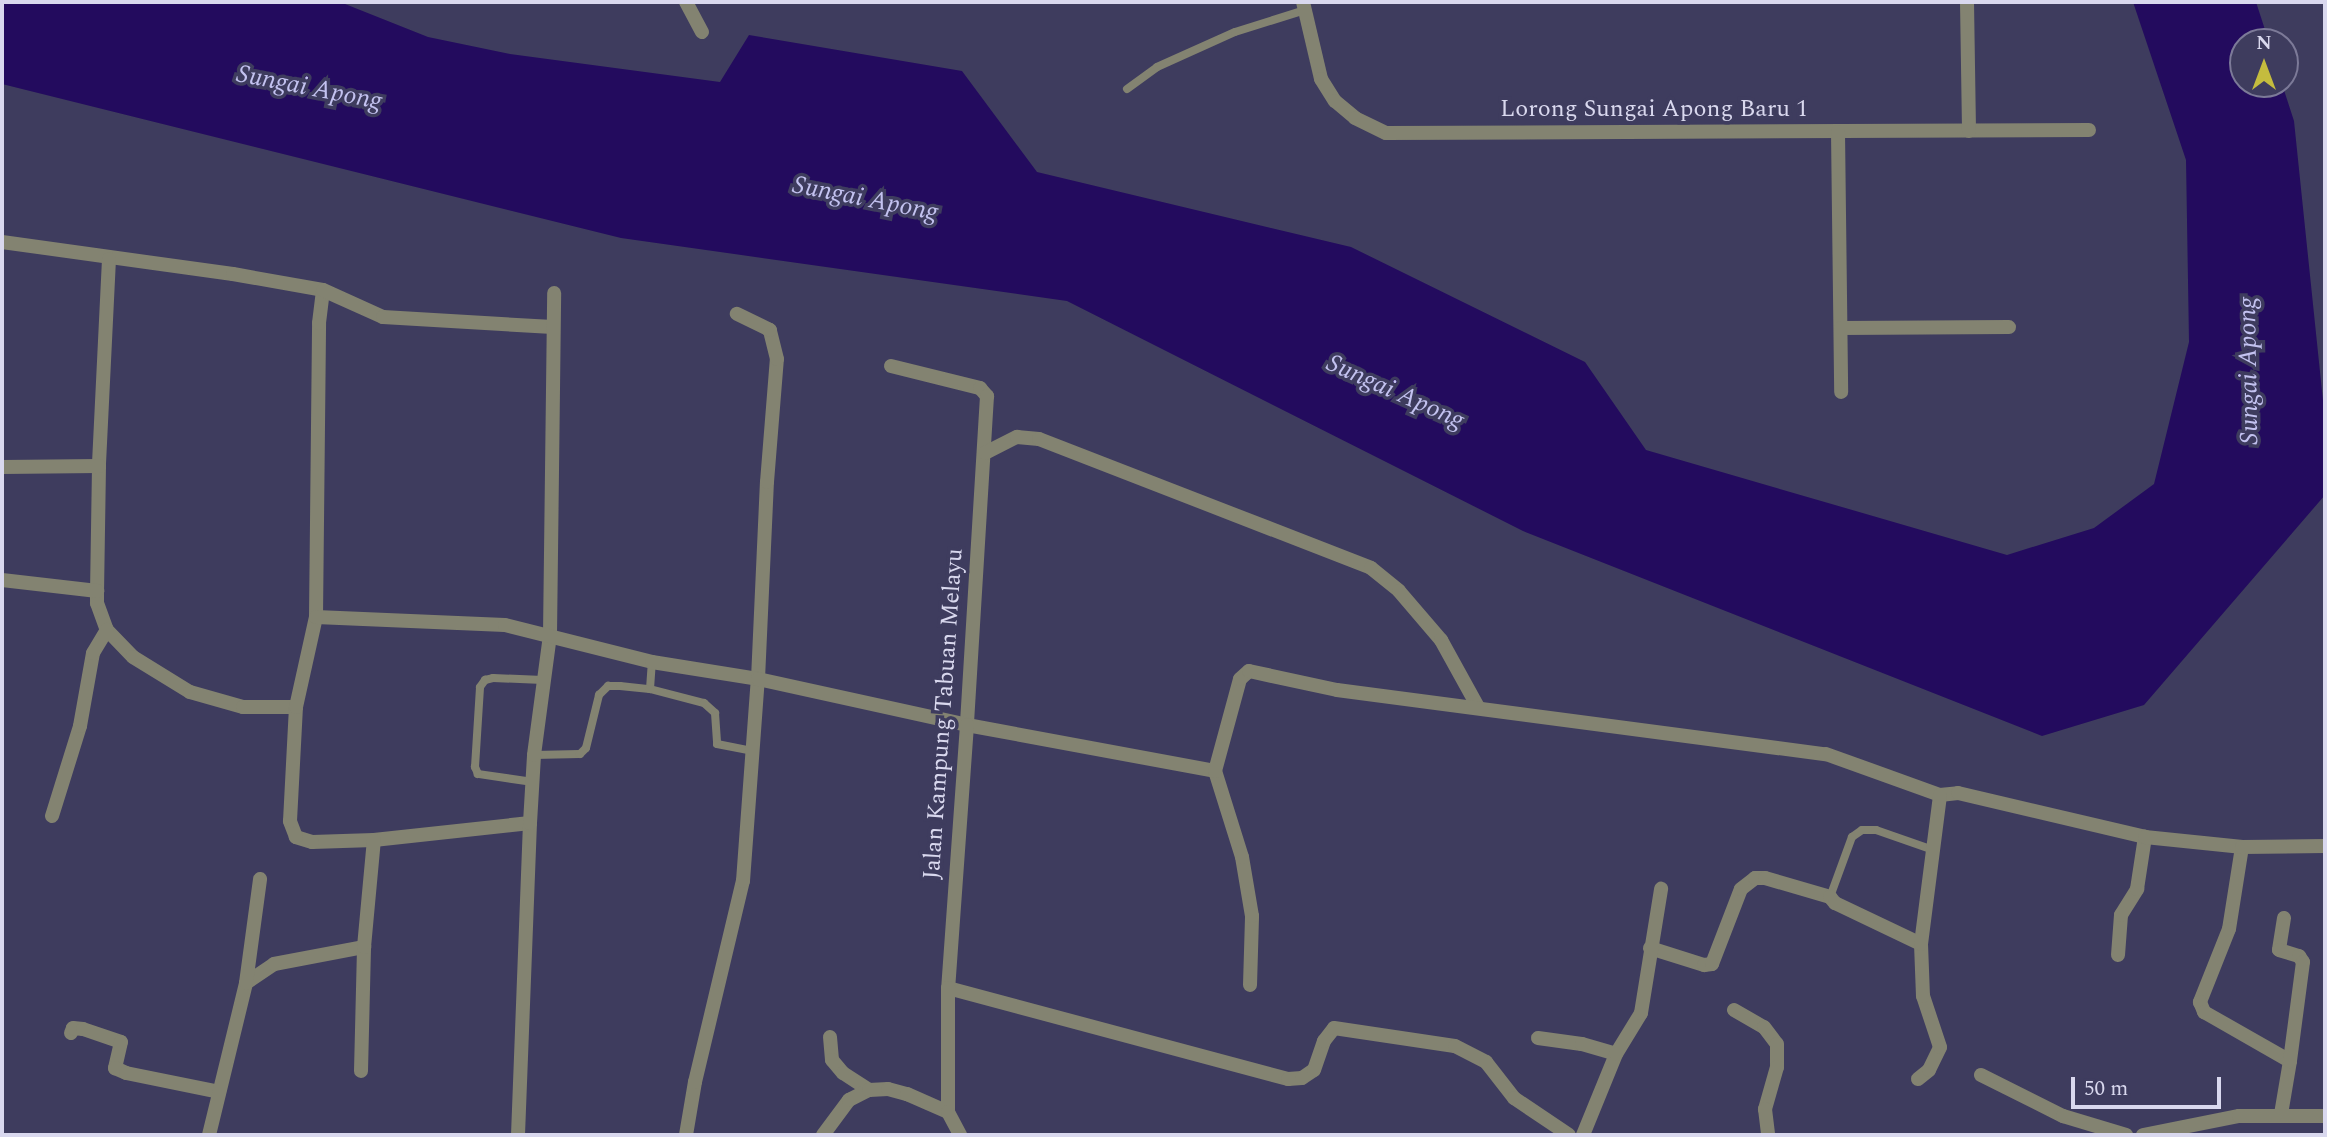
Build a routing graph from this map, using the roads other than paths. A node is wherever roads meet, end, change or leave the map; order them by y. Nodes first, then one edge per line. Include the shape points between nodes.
1 (686, 2) edge
2 (1967, 2) edge
3 (1304, 6) edge
4 (702, 32) dead end
5 (1128, 89) dead end
6 (2089, 130) dead end
7 (1969, 131) junction
8 (1838, 132) junction
9 (2, 242) edge
10 (109, 259) junction
11 (323, 290) junction
12 (554, 293) dead end
13 (737, 314) dead end
14 (553, 327) junction
15 (2009, 327) dead end
16 (1841, 328) junction
17 (891, 366) dead end
18 (1841, 392) dead end
19 (985, 453) junction
20 (99, 466) junction
21 (2, 467) edge
22 (2, 580) edge
23 (97, 591) junction
24 (316, 617) junction
25 (107, 630) junction
26 (550, 635) junction
27 (652, 662) junction
28 (758, 679) junction
29 (543, 680) junction
30 (650, 689) junction
31 (296, 707) junction
32 (1478, 707) junction
33 (967, 724) junction
34 (752, 751) junction
35 (534, 755) junction
36 (1215, 771) junction
37 (533, 782) junction
38 (1940, 795) junction
39 (52, 816) dead end
40 (530, 823) junction
41 (2146, 836) junction
42 (374, 839) junction
43 (2242, 846) junction
44 (2325, 846) edge
45 (1933, 850) junction
46 (260, 879) dead end
47 (1661, 889) dead end
48 (1830, 897) junction
49 (2284, 918) dead end
50 (1921, 944) junction
51 (364, 947) junction
52 (1650, 948) junction
53 (2118, 955) dead end
54 (246, 983) junction
55 (1250, 985) dead end
56 (947, 988) junction
57 (1734, 1010) dead end
58 (71, 1033) dead end
59 (830, 1037) dead end
60 (1538, 1038) dead end
61 (1616, 1054) junction
62 (2290, 1060) junction
63 (361, 1071) dead end
64 (1980, 1076) dead end
65 (1918, 1079) dead end
66 (869, 1090) junction
67 (219, 1092) junction
68 (948, 1112) junction
69 (2281, 1114) junction
70 (2325, 1116) edge
71 (209, 1135) edge
72 (519, 1135) edge
73 (686, 1135) edge
74 (823, 1135) edge
75 (960, 1135) edge
76 (1570, 1135) edge
77 (1583, 1135) edge
78 (1768, 1135) edge
79 (2126, 1135) edge
80 (2143, 1135) edge

1 - 4 street
2 - 7 street
3 - 5 lane via 1168,62
3 - 8 street, Lorong Sungai Apong Baru 1 via 1321,79 1335,101 1355,118 1386,133
6 - 7 street, Lorong Sungai Apong Baru 1
7 - 8 street, Lorong Sungai Apong Baru 1
8 - 16 street
9 - 10 street
10 - 11 street
10 - 20 street
11 - 14 street via 383,317
11 - 24 street
12 - 14 street
13 - 28 street via 770,330 777,359
14 - 26 street
15 - 16 street
16 - 18 street
17 - 19 street, Jalan Kampung Tabuan Melayu via 980,388 987,396
19 - 32 street via 1017,437 1039,439 1371,568 1399,591 1441,640
19 - 33 street, Jalan Kampung Tabuan Melayu
20 - 21 street
20 - 23 street
22 - 23 street
23 - 25 street
24 - 26 street via 505,625
24 - 31 street
25 - 31 street via 132,657 190,692 243,707
25 - 39 street via 93,653 80,726
26 - 27 street via 585,648
26 - 29 street
27 - 28 street
27 - 30 lane
28 - 33 street
28 - 34 street
29 - 35 street
29 - 37 lane via 493,678 480,687 478,774
30 - 34 lane via 704,703 715,713 717,744
30 - 35 lane via 608,686 599,695 586,748 580,754
31 - 42 street via 290,821 296,837 313,842
32 - 36 street via 1338,690 1249,671 1240,679
32 - 38 street via 1826,754
33 - 36 street
33 - 56 street, Jalan Kampung Tabuan Melayu
34 - 73 street via 743,881
35 - 37 street
36 - 55 street via 1232,818 1252,916
37 - 40 street
38 - 41 street via 1958,793
38 - 45 street
40 - 42 street
40 - 72 street
41 - 43 street
41 - 53 street via 2137,889 2121,915
42 - 51 street
43 - 44 street
43 - 62 street via 2229,929 2200,1002 2204,1012
45 - 48 lane via 1875,830 1862,830 1852,837
45 - 50 street
46 - 54 street
47 - 52 street
48 - 50 street
48 - 52 street via 1755,878 1741,889 1712,964
49 - 62 street via 2278,950 2299,956 2303,962
50 - 65 street via 1923,996 1940,1047 1929,1070
51 - 54 street via 274,964
51 - 63 street
52 - 61 street via 1641,1013
54 - 67 street
56 - 68 street, Jalan Kampung Tabuan Melayu
56 - 76 street via 1288,1079 1302,1078 1314,1070 1334,1028 1454,1046 1486,1062 1514,1098
57 - 78 street via 1763,1027 1777,1044 1777,1066 1765,1109
58 - 67 street via 73,1028 83,1029 121,1042 116,1068 125,1073
59 - 66 street via 832,1059 843,1073
60 - 61 street
61 - 77 street
62 - 69 street
64 - 79 street via 2063,1116
66 - 68 street via 907,1094
66 - 74 street via 849,1100
67 - 71 street
68 - 75 street, Jalan Kampung Tabuan Melayu
69 - 70 street
69 - 80 street via 2239,1116

